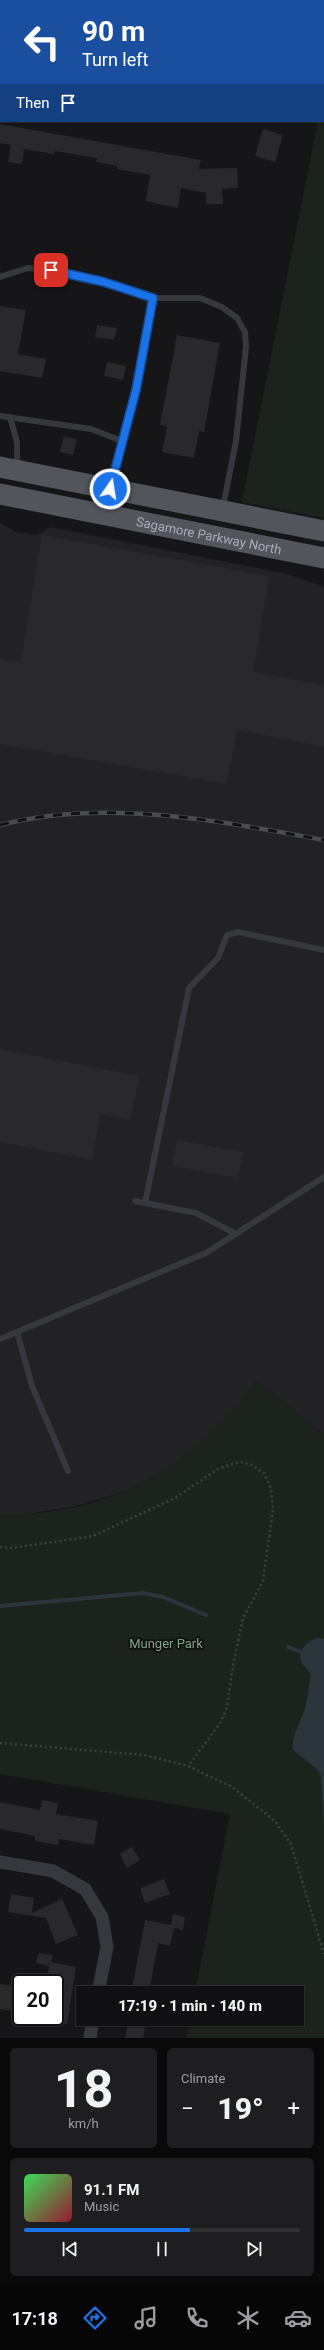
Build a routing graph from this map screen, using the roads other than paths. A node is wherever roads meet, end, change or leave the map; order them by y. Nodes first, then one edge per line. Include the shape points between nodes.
1 (0, 277) edge
2 (153, 298) junction
3 (0, 416) edge
4 (10, 417) junction
5 (122, 441) junction
6 (8, 469) edge
7 (110, 489) junction
8 (0, 494) edge
9 (223, 511) junction
10 (324, 531) edge
11 (324, 558) edge
12 (324, 950) edge
13 (324, 1177) edge
14 (134, 1201) dead end
15 (145, 1202) junction
16 (236, 1234) junction
17 (18, 1332) junction
18 (0, 1339) edge
19 (68, 1471) dead end
20 (0, 1862) edge
21 (99, 1986) edge
22 (93, 2026) edge
23 (90, 2038) edge

1 - 2 lane via 28,268 51,270 104,282
2 - 5 lane via 136,390
2 - 9 lane via 200,298 222,306 237,318 245,332 246,347 236,440
3 - 4 lane
4 - 5 lane via 91,429
4 - 6 lane via 17,442
5 - 7 lane
6 - 7 main road, Sagamore Parkway North
7 - 9 main road, Sagamore Parkway North
8 - 11 main road, Sagamore Parkway North
9 - 10 main road, Sagamore Parkway North
12 - 15 lane via 238,932 227,935 218,958 189,988
13 - 16 lane
14 - 15 lane
15 - 16 lane via 196,1213
16 - 17 lane via 206,1253
17 - 18 lane
17 - 19 lane via 32,1386
20 - 21 street via 53,1871 85,1889 102,1918 107,1946
22 - 23 street

